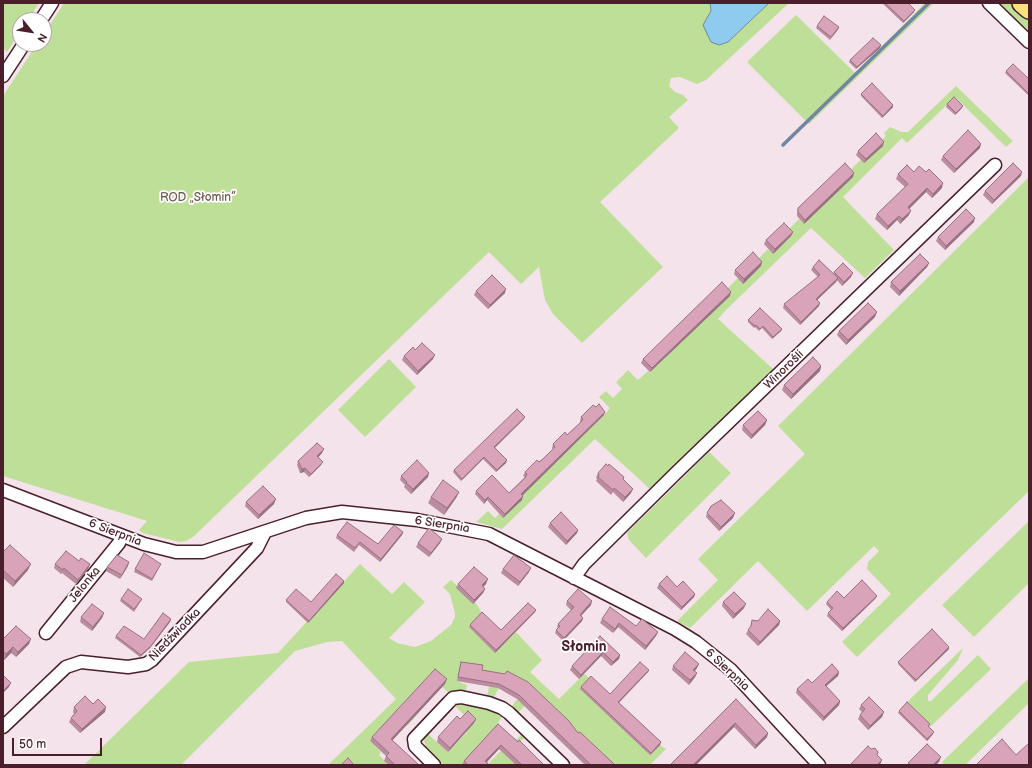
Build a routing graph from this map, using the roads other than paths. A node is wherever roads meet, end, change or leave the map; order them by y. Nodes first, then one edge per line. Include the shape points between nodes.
1 (52, 3) edge
2 (989, 3) edge
3 (1022, 3) edge
4 (1029, 9) edge
5 (46, 12) edge
6 (1029, 42) edge
7 (18, 52) edge
8 (4, 72) edge
9 (995, 164) dead end
10 (3, 490) edge
11 (265, 532) junction
12 (122, 536) junction
13 (574, 578) junction
14 (46, 633) dead end
15 (3, 727) edge
16 (434, 765) edge
17 (563, 765) edge
18 (819, 765) edge

1 - 5 street
2 - 6 street
3 - 4 main road
7 - 8 street
9 - 13 street, Winorośli via 675,474 584,564
10 - 12 street, 6 Sierpnia
11 - 12 street, 6 Sierpnia via 216,549 193,552 169,551
11 - 13 street, 6 Sierpnia via 306,518 342,512 424,521 489,534
11 - 15 street, Niedźwiadka via 257,548 152,660 146,664 128,667 81,662 70,665
12 - 14 street, Jelonka
13 - 18 street, 6 Sierpnia via 696,642 731,670
16 - 17 street via 415,746 414,739 453,698 461,697 489,703 506,710

